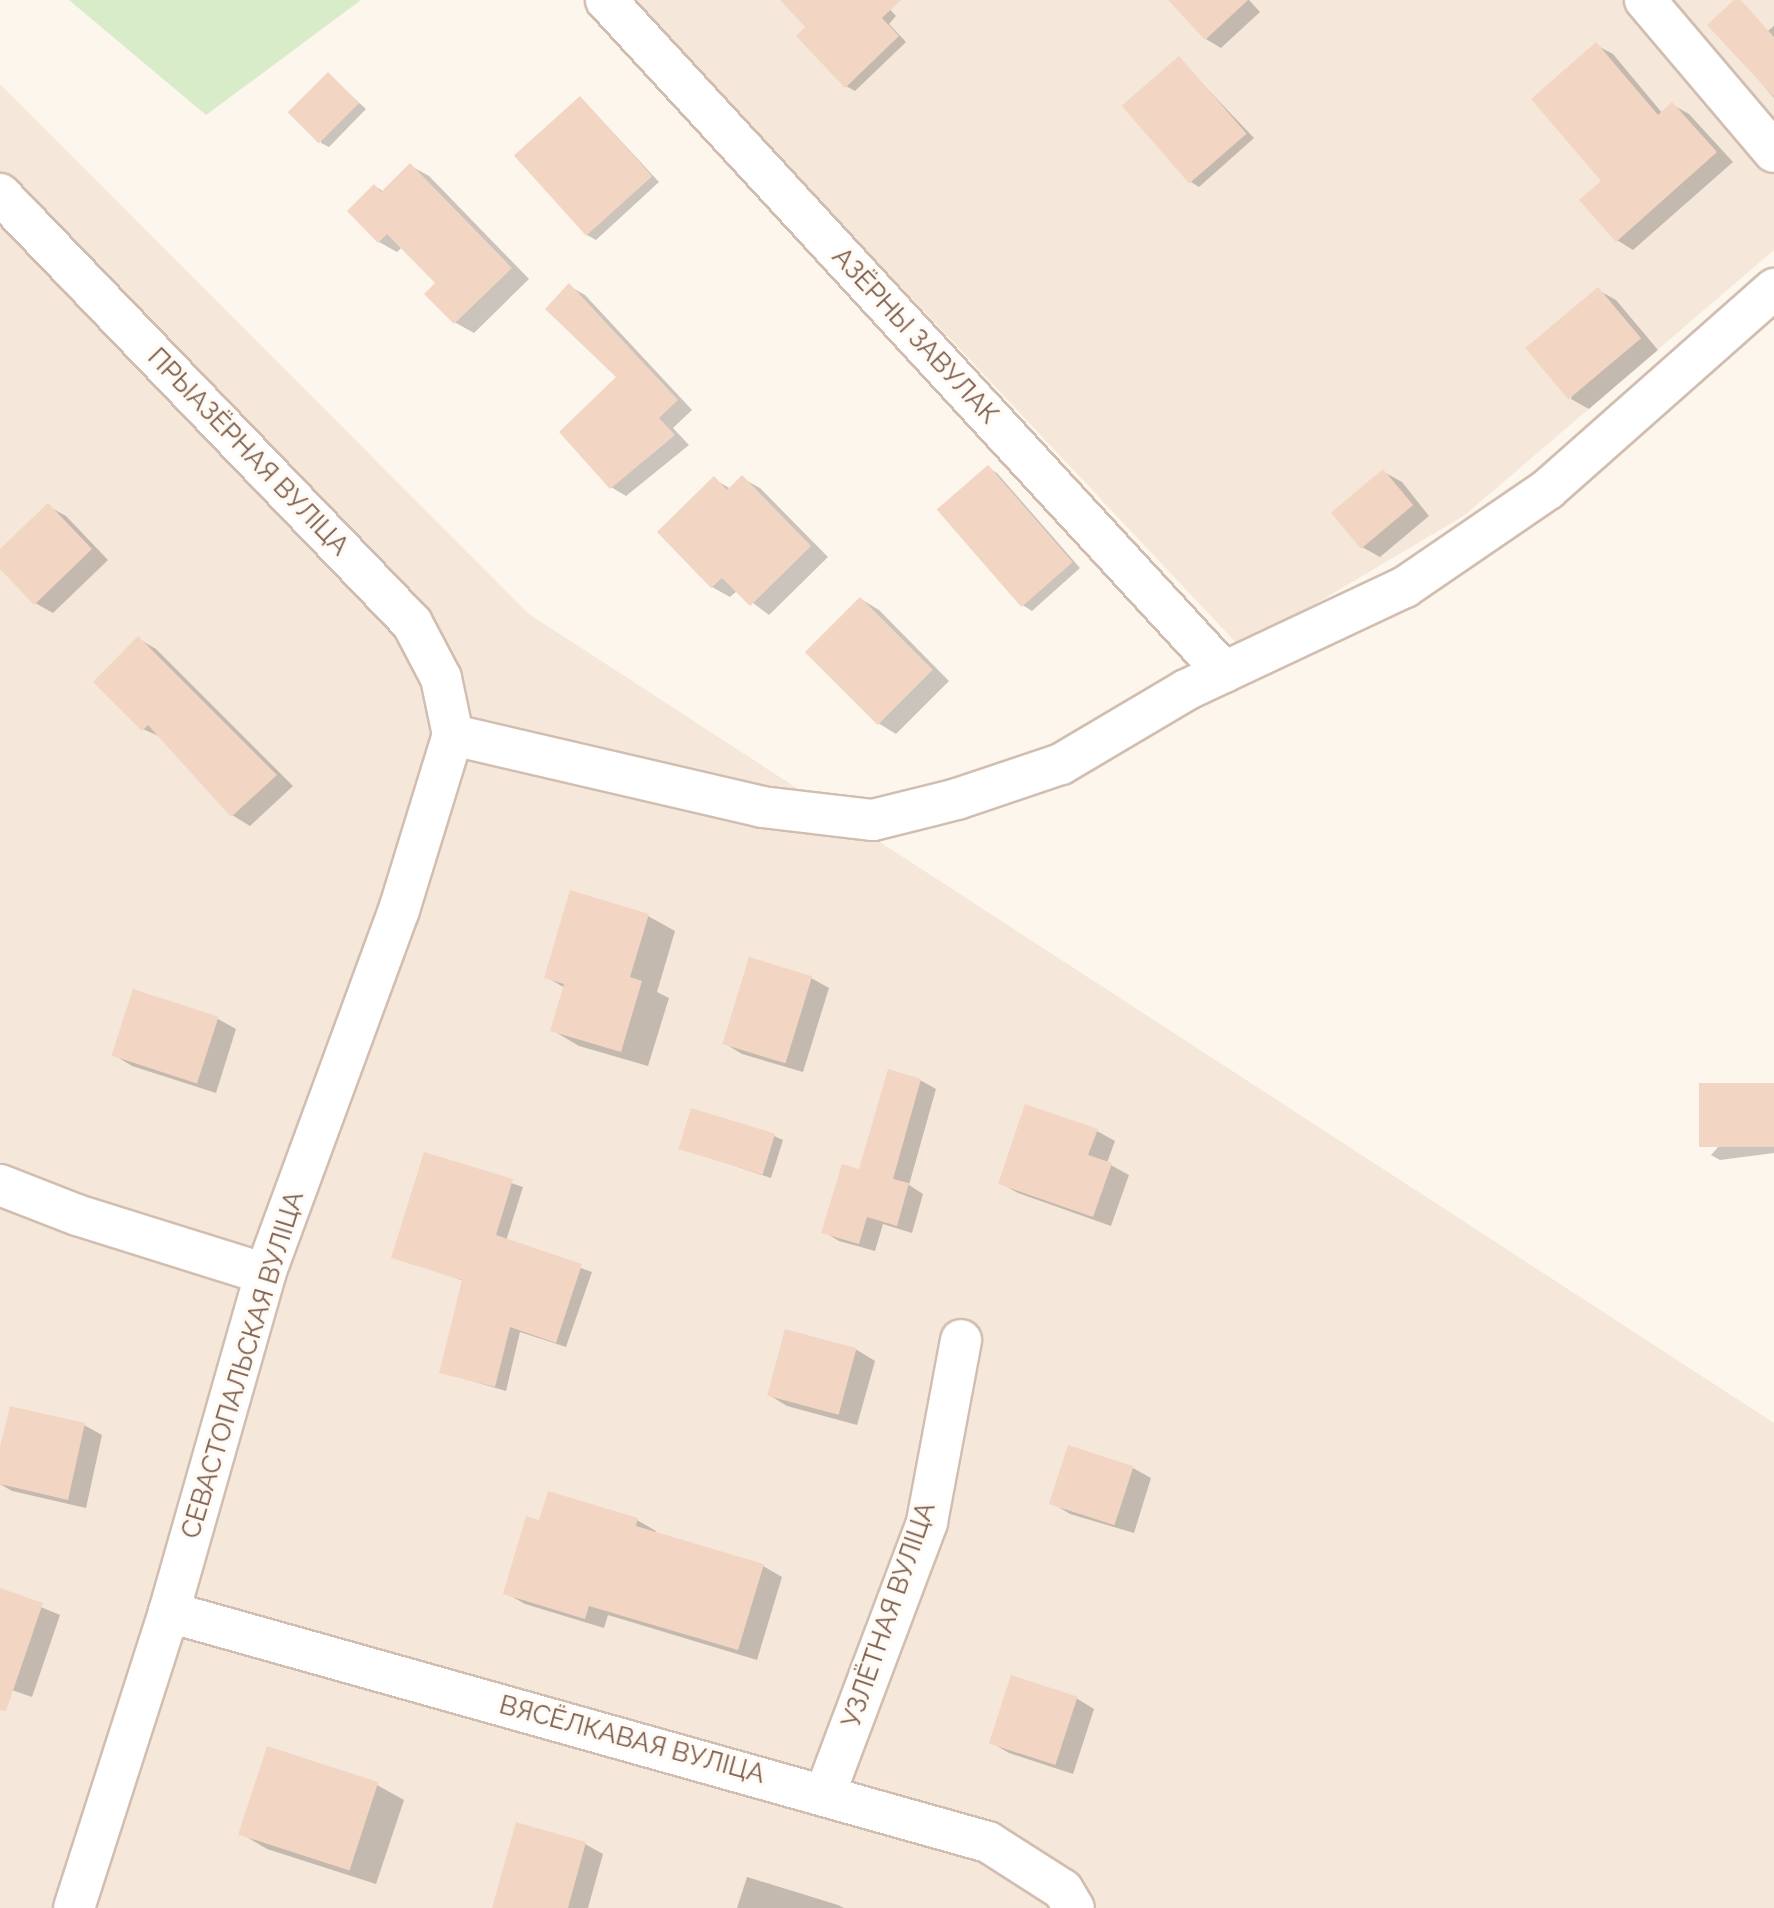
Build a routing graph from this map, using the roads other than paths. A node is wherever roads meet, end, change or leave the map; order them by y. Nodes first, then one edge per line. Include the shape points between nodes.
1 (606, 0) edge
2 (1645, 0) edge
3 (1774, 152) edge
4 (0, 194) edge
5 (1774, 289) edge
6 (1224, 672) junction
7 (453, 735) junction
8 (0, 1185) edge
9 (265, 1274) junction
10 (961, 1340) dead end
11 (169, 1612) junction
12 (825, 1794) junction
13 (74, 1908) edge
14 (1074, 1908) edge

1 - 6 street, АЗЁРНЫ ЗАВУЛАК
2 - 3 street
4 - 7 street, ПРЫАЗЁРНАЯ ВУЛІЦА via 412,623 441,678
5 - 6 street via 1548,489 1405,587
6 - 7 street via 1061,764 873,820 762,807
7 - 9 street, СЕВАСТОПАЛЬСКАЯ ВУЛІЦА via 399,910
8 - 9 street
9 - 11 street, СЕВАСТОПАЛЬСКАЯ ВУЛІЦА
10 - 12 street, УЗЛЁТНАЯ ВУЛІЦА via 927,1522
11 - 12 street, ВЯСЁЛКАВАЯ ВУЛІЦА
11 - 13 street, СЕВАСТОПАЛЬСКАЯ ВУЛІЦА
12 - 14 street, ВЯСЁЛКАВАЯ ВУЛІЦА via 988,1842 1063,1890

